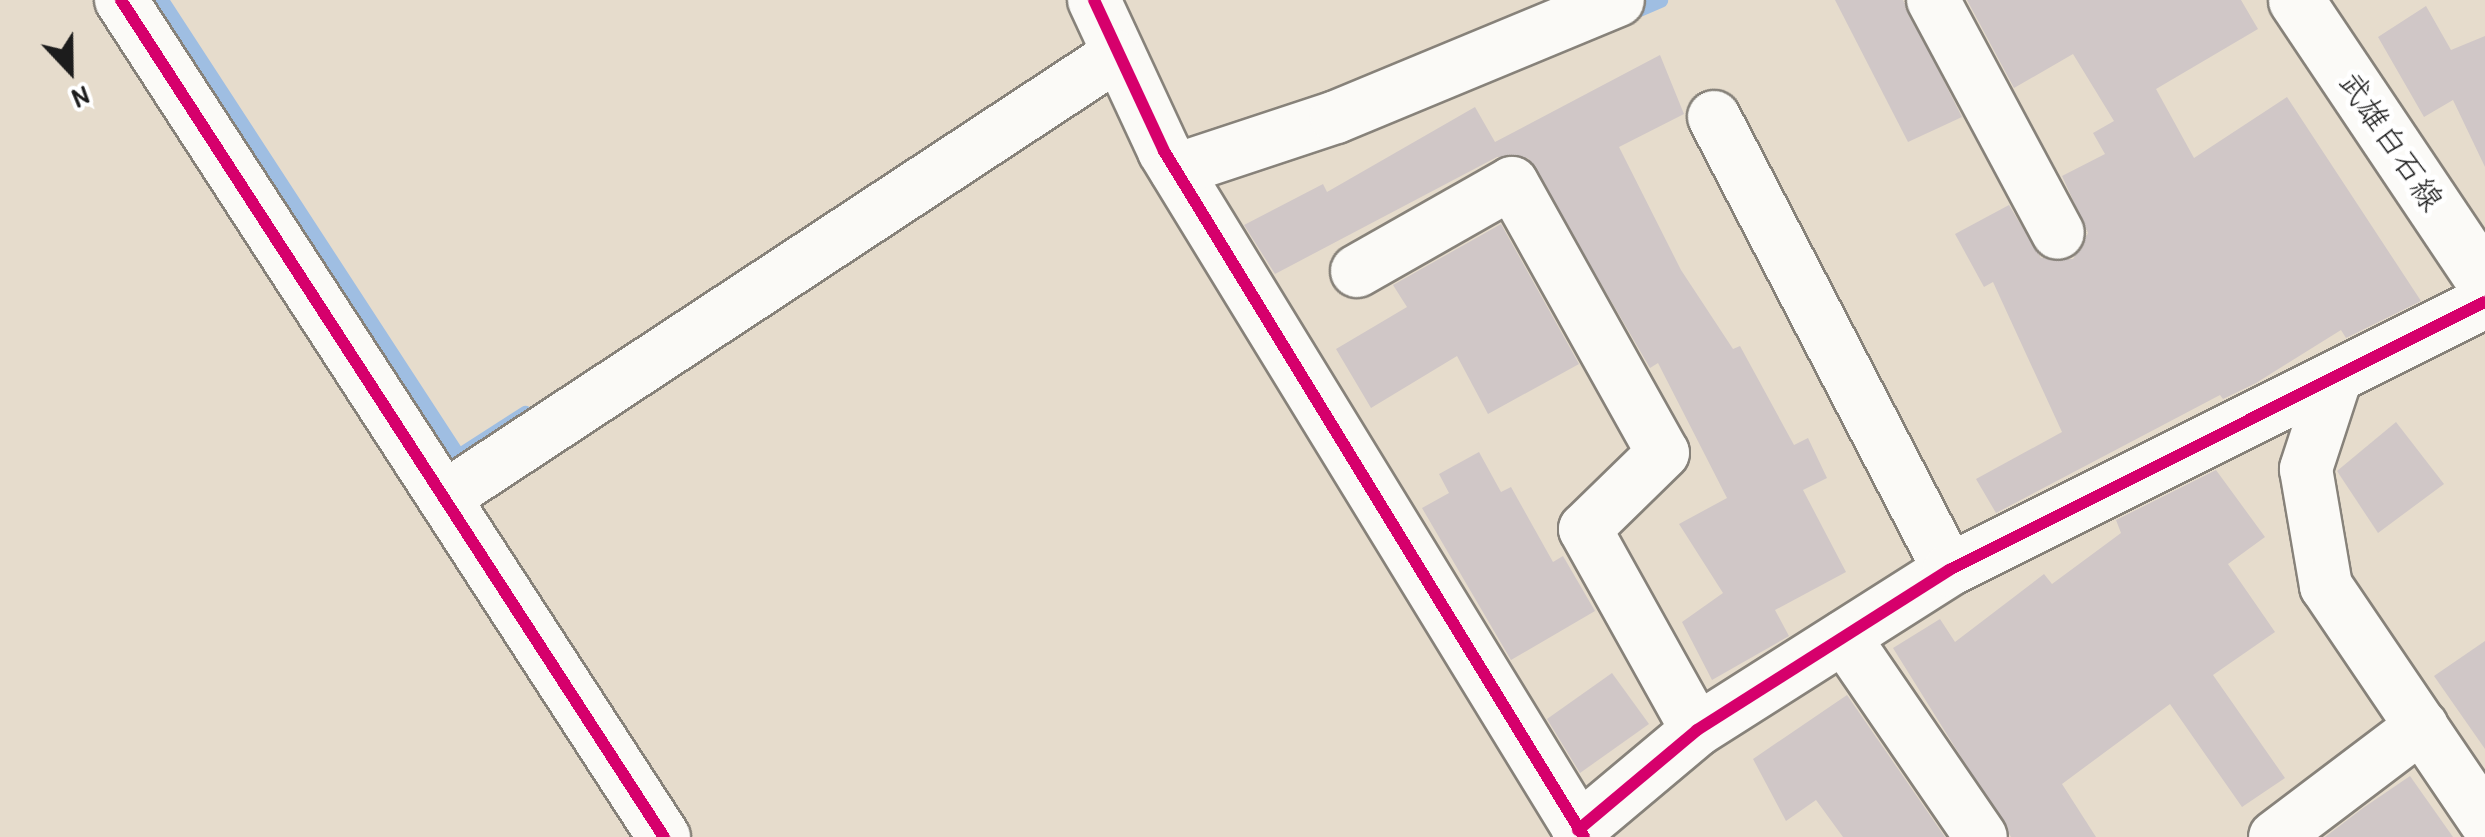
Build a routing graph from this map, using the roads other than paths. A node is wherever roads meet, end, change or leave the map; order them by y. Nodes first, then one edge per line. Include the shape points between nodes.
1 (120, 0) edge
2 (1094, 0) edge
3 (1618, 0) edge
4 (1933, 0) edge
5 (2296, 0) edge
6 (1116, 56) junction
7 (1714, 117) dead end
8 (1176, 170) junction
9 (2058, 233) dead end
10 (1357, 271) dead end
11 (2485, 282) edge
12 (2485, 302) edge
13 (2336, 377) junction
14 (445, 496) junction
15 (1949, 570) junction
16 (1844, 637) junction
17 (2422, 726) junction
18 (1697, 730) junction
19 (2485, 821) edge
20 (1581, 833) edge
21 (664, 837) edge
22 (1982, 837) edge
23 (2274, 837) edge

1 - 14 street
2 - 6 street
3 - 8 street via 1336,117
4 - 9 street
5 - 11 main road, 武雄白石線
6 - 8 street
6 - 14 street
7 - 15 street
8 - 20 street
10 - 18 street via 1512,182 1663,454 1584,529
12 - 13 street
13 - 15 street
13 - 17 street via 2306,469 2326,586
14 - 21 street
15 - 16 street
16 - 18 street
16 - 22 street
17 - 19 street
17 - 23 street
18 - 20 street

